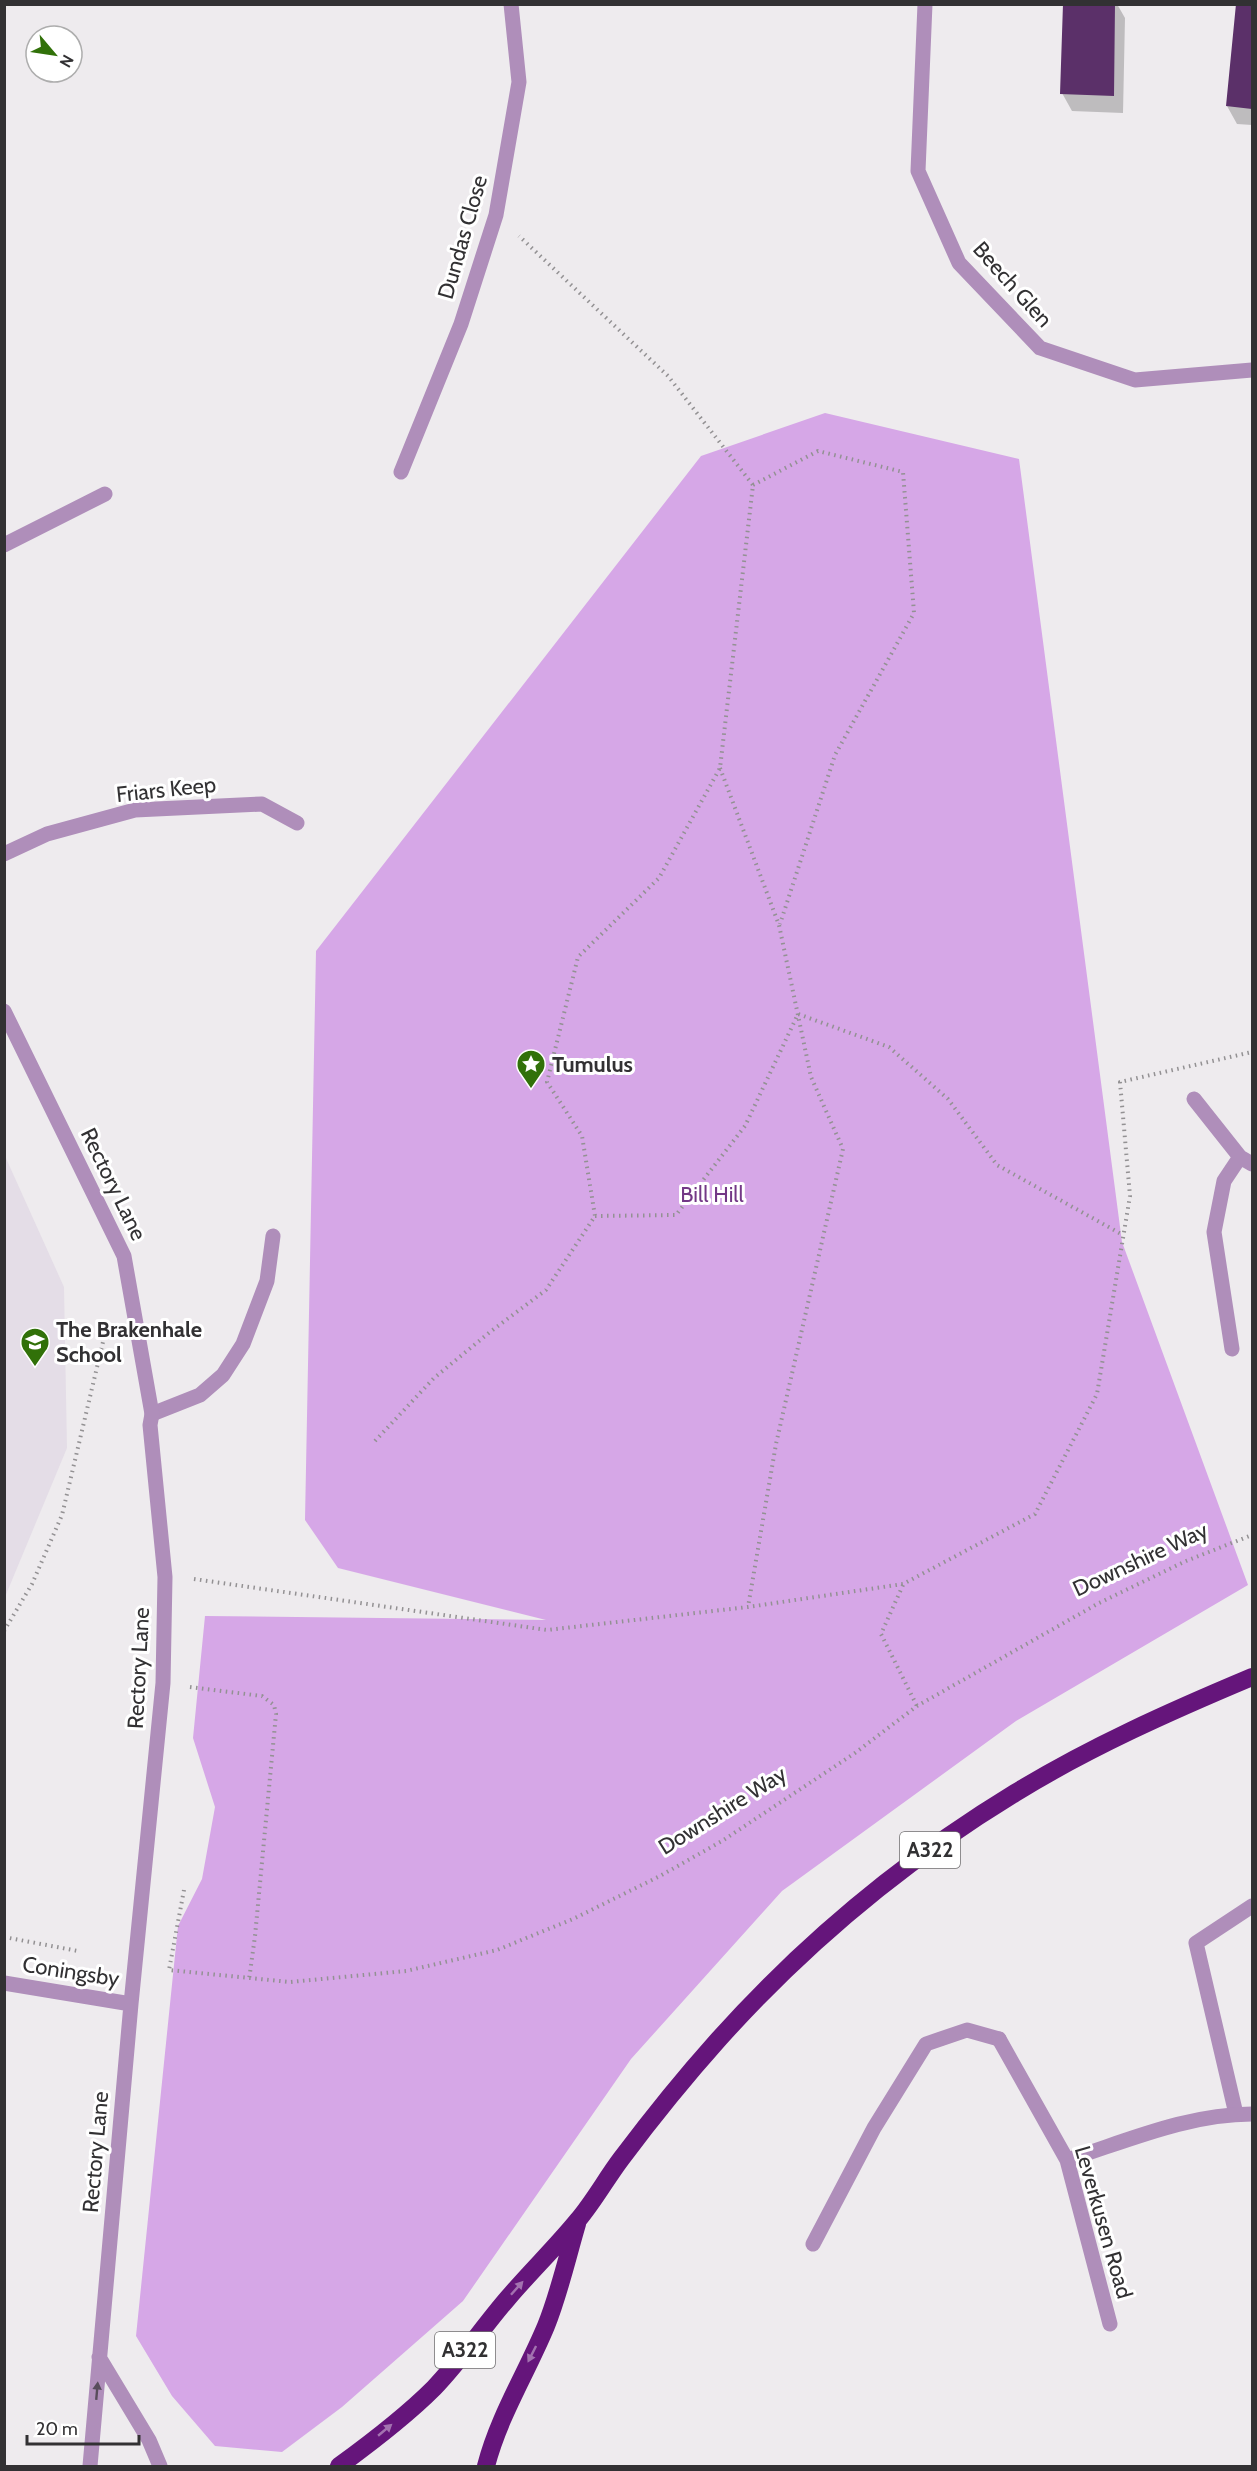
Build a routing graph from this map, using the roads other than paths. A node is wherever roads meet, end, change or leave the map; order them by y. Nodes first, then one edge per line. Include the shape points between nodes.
1 (511, 4) edge
2 (925, 4) edge
3 (1252, 370) edge
4 (401, 472) dead end
5 (105, 495) dead end
6 (4, 544) edge
7 (297, 823) dead end
8 (4, 854) edge
9 (4, 1011) edge
10 (1194, 1099) dead end
11 (1246, 1160) edge
12 (273, 1236) dead end
13 (1232, 1349) dead end
14 (152, 1414) junction
15 (1252, 1677) edge
16 (1252, 1906) edge
17 (4, 1983) edge
18 (131, 2004) junction
19 (1236, 2114) junction
20 (1252, 2114) edge
21 (1067, 2160) junction
22 (578, 2220) junction
23 (813, 2244) dead end
24 (1110, 2325) dead end
25 (99, 2357) junction
26 (90, 2466) edge
27 (160, 2466) edge
28 (339, 2466) edge
29 (486, 2466) edge

1 - 4 street, Dundas Close via 519,82 496,215 461,324
2 - 3 street, Beech Glen via 918,171 959,263 1040,348 1135,380
5 - 6 street
7 - 8 street, Friars Keep via 262,804 135,810 47,834
9 - 14 street, Rectory Lane via 124,1256
10 - 11 street
11 - 13 street via 1224,1181 1214,1232
12 - 14 street via 267,1281 243,1344 223,1375 200,1395
14 - 18 street, Rectory Lane via 165,1576 163,1683
15 - 22 highway, A322 via 1108,1741 1016,1792 954,1832 877,1890 780,1975 717,2041 622,2158
16 - 19 street via 1196,1943
17 - 18 street, Coningsby
18 - 25 street, Rectory Lane
19 - 20 street
19 - 21 street via 1178,2124
21 - 23 street, Leverkusen Road via 999,2038 967,2030 926,2044 874,2128
21 - 24 street, Leverkusen Road
28 -> 22 highway, A322 via 436,2385
22 -> 29 highway, A322 via 546,2325 513,2392
26 -> 25 street, Rectory Lane
25 - 27 street via 149,2440

